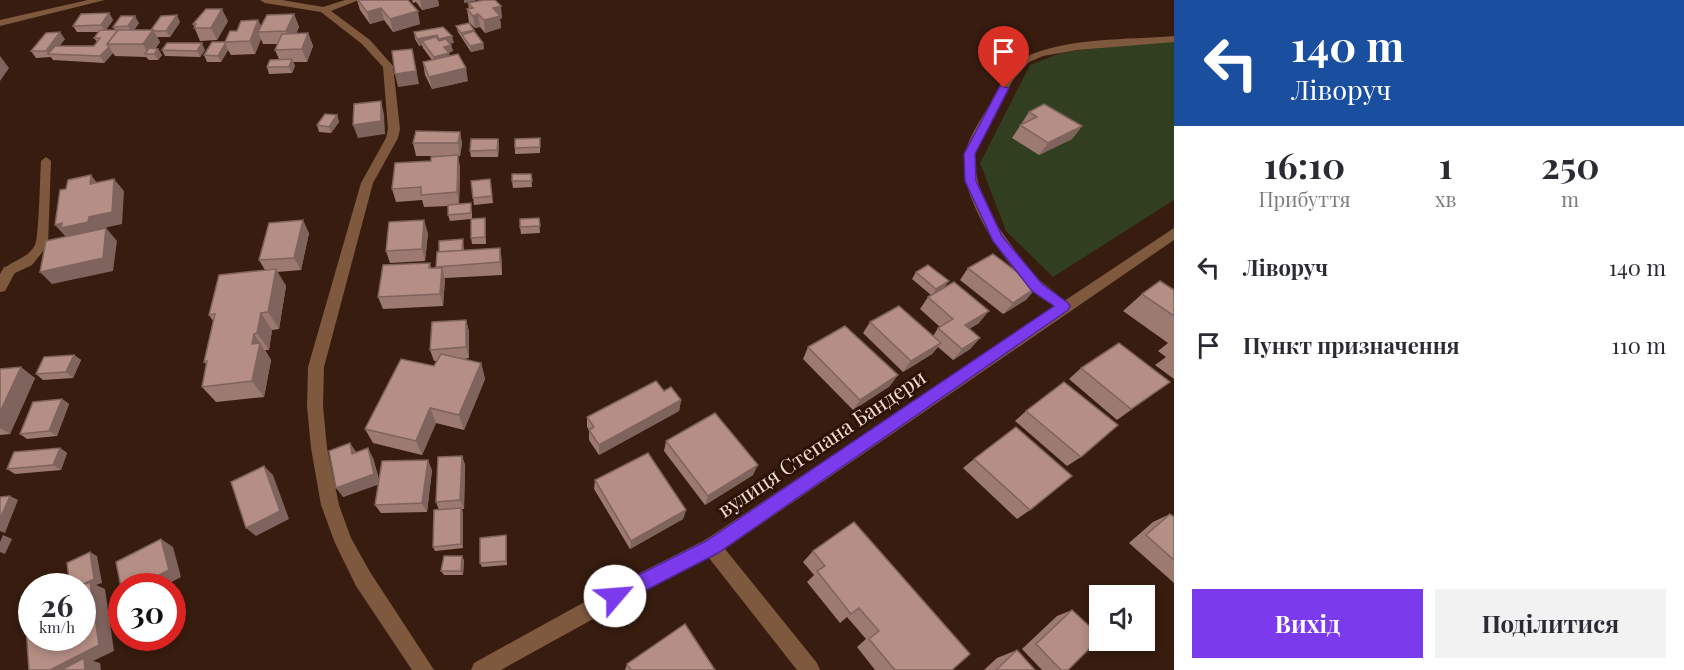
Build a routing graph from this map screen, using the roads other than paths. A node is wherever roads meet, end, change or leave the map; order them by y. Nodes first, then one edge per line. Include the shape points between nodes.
1 (100, 0) edge
2 (265, 0) edge
3 (354, 0) edge
4 (324, 10) junction
5 (0, 23) edge
6 (1174, 39) edge
7 (46, 161) dead end
8 (1174, 233) edge
9 (9, 271) joint
10 (0, 287) edge
11 (1064, 306) junction
12 (712, 547) junction
13 (424, 670) edge
14 (481, 670) edge
15 (810, 670) edge

1 - 5 street
2 - 4 street
3 - 4 street
4 - 13 street via 366,42 388,66 394,129 367,183 316,366 319,448 330,505 344,543 363,579
6 - 11 lane via 1062,49 1024,61 1013,72 970,154 971,181 997,238 1037,287
7 - 9 lane via 42,245 28,262
8 - 11 street, вулиця Степана Бандери
9 - 10 street
11 - 12 street, вулиця Степана Бандери
12 - 14 street, вулиця Степана Бандери
12 - 15 street

